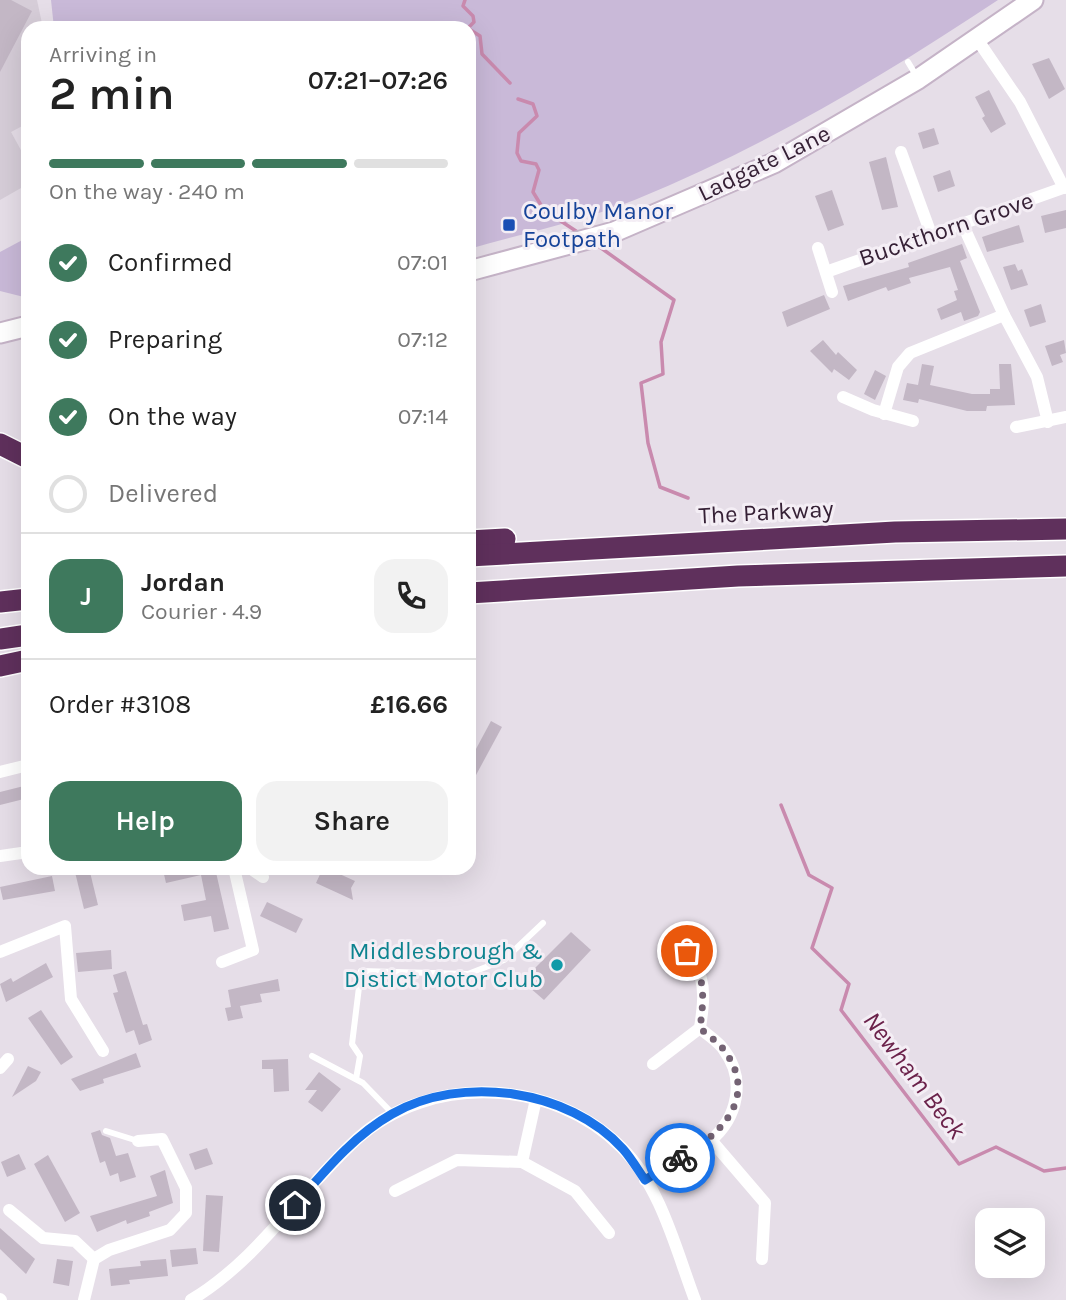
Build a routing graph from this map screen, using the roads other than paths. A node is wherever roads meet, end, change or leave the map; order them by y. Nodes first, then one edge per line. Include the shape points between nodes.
1 (1034, 0) edge
2 (977, 39) junction
3 (908, 62) dead end
4 (918, 79) junction
5 (901, 152) dead end
6 (1065, 187) edge
7 (962, 223) junction
8 (931, 234) junction
9 (818, 248) dead end
10 (476, 269) edge
11 (826, 272) junction
12 (832, 292) dead end
13 (1004, 315) junction
14 (844, 397) dead end
15 (884, 414) junction
16 (1066, 417) edge
17 (913, 421) dead end
18 (1048, 422) junction
19 (1016, 427) dead end
20 (0, 444) edge
21 (21, 454) edge
22 (1066, 529) edge
23 (476, 541) edge
24 (659, 543) junction
25 (476, 556) edge
26 (1066, 566) edge
27 (476, 593) edge
28 (21, 600) edge
29 (0, 602) edge
30 (21, 636) edge
31 (0, 639) edge
32 (21, 662) edge
33 (0, 666) edge
34 (21, 767) edge
35 (0, 772) edge
36 (21, 853) edge
37 (0, 856) edge
38 (236, 875) edge
39 (260, 875) edge
40 (263, 877) dead end
41 (543, 923) dead end
42 (674, 935) dead end
43 (0, 952) edge
44 (222, 962) dead end
45 (700, 1028) junction
46 (103, 1051) dead end
47 (312, 1056) dead end
48 (653, 1064) dead end
49 (356, 1079) junction
50 (537, 1099) junction
51 (392, 1113) junction
52 (106, 1131) dead end
53 (711, 1140) junction
54 (138, 1141) joint
55 (522, 1162) junction
56 (645, 1180) junction
57 (395, 1191) dead end
58 (9, 1210) dead end
59 (609, 1233) dead end
60 (94, 1259) junction
61 (762, 1259) dead end
62 (84, 1300) edge
63 (191, 1300) edge
64 (695, 1300) edge

1 - 2 main road, Ladgate Lane
2 - 4 main road, Ladgate Lane
2 - 6 street via 1020,102
3 - 4 lane
4 - 10 main road, Ladgate Lane via 774,163 614,232
5 - 8 street
6 - 7 street, Buckthorn Grove
7 - 8 street, Buckthorn Grove
7 - 13 street
8 - 11 street, Buckthorn Grove
9 - 11 street
11 - 12 street
13 - 15 street via 910,352 898,368
13 - 18 street via 1037,377
14 - 15 street
15 - 17 street
16 - 18 street
18 - 19 street
20 - 21 highway
22 - 24 highway, The Parkway
23 - 24 highway via 575,534
24 - 25 highway, The Parkway
26 - 27 highway via 737,576
28 - 29 highway
30 - 31 highway
32 - 33 highway
34 - 35 street
36 - 37 street
38 - 44 street via 253,950
39 - 40 street
41 - 49 lane via 505,960 468,974 361,971 352,1044 360,1056
42 - 45 street via 699,967 705,996
43 - 46 street via 65,926 71,999
45 - 48 street
45 - 53 street via 724,1049 736,1071 737,1099
47 - 49 lane
49 - 51 lane
50 - 51 street via 506,1092 469,1092 431,1098
50 - 55 street
50 - 56 street via 598,1128 623,1149
51 - 63 street via 341,1155 219,1283
52 - 54 lane
53 - 56 street
53 - 61 street via 765,1203
54 - 60 street via 162,1139 186,1188 186,1213 170,1230
55 - 57 street via 457,1160
55 - 59 street via 575,1191
56 - 64 street
58 - 60 street via 43,1238 75,1241
60 - 62 street

